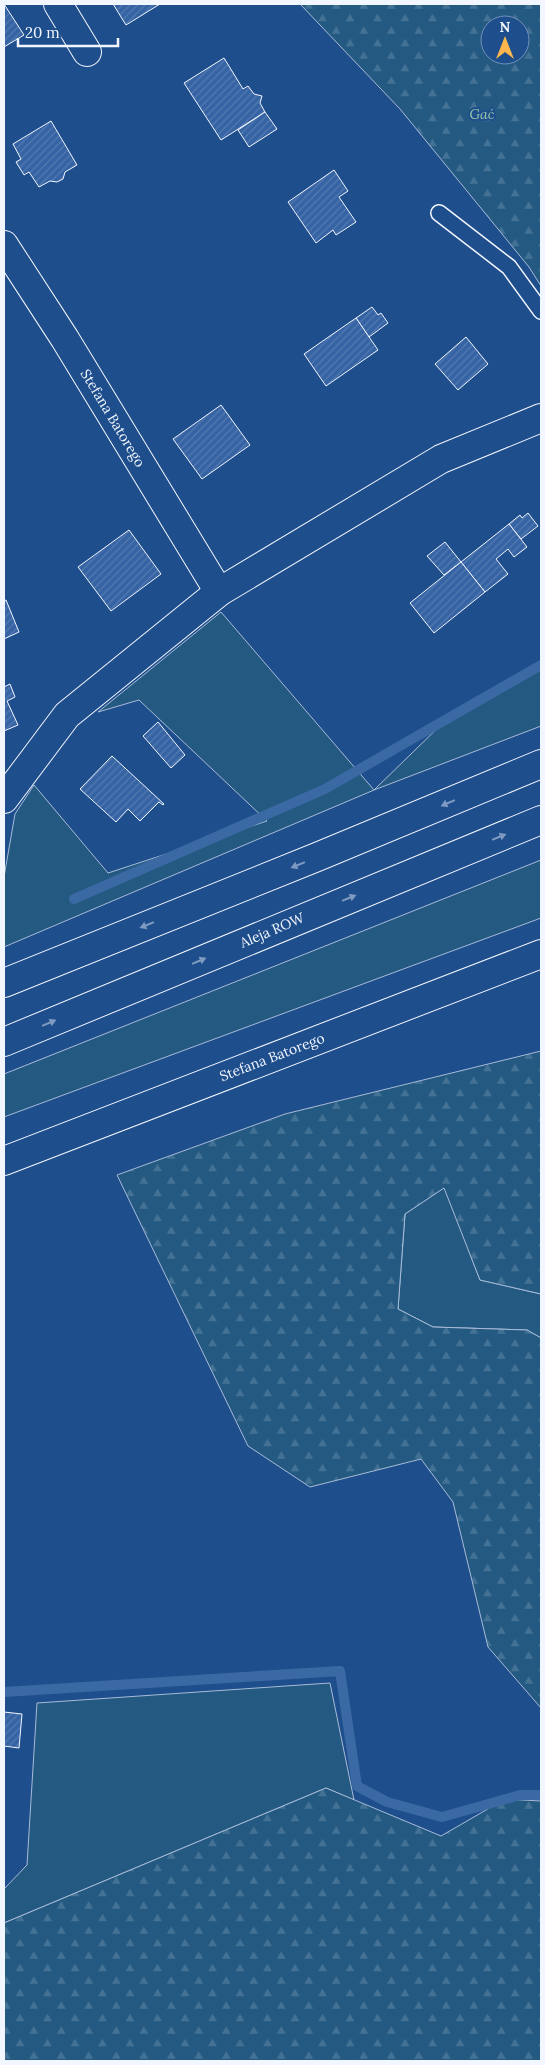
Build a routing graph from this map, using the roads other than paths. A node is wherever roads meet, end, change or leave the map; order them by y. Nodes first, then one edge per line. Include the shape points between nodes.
1 (58, 4) edge
2 (87, 52) dead end
3 (439, 213) dead end
4 (4, 245) edge
5 (541, 311) edge
6 (541, 418) edge
7 (219, 592) junction
8 (541, 764) edge
9 (4, 799) edge
10 (541, 820) edge
11 (541, 954) edge
12 (4, 983) edge
13 (4, 1042) edge
14 (4, 1161) edge

1 - 2 street
3 - 5 lane via 508,267
4 - 7 street, Stefana Batorego
6 - 7 street via 441,459
7 - 9 street via 67,715
8 -> 12 street
13 -> 10 street, Aleja ROW
11 - 14 street, Stefana Batorego

